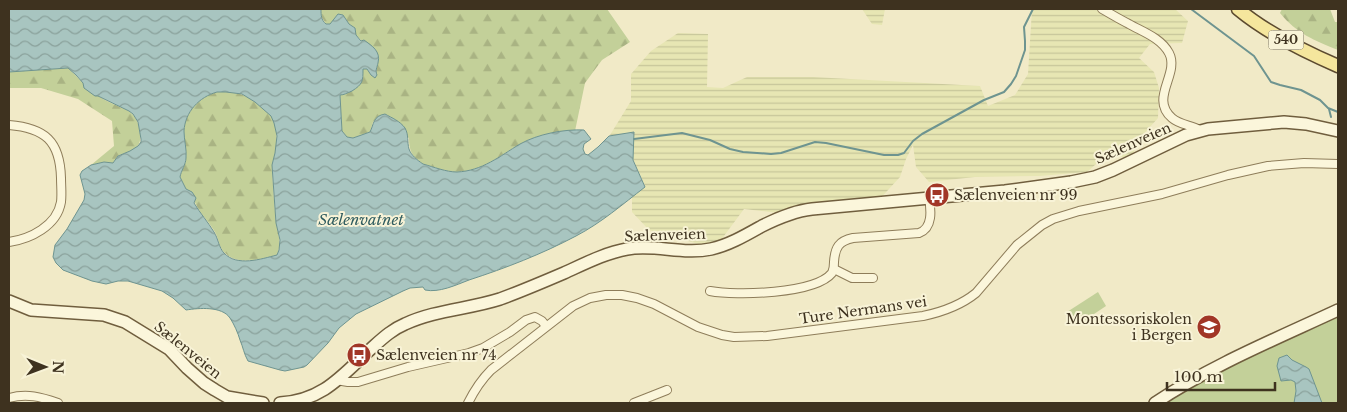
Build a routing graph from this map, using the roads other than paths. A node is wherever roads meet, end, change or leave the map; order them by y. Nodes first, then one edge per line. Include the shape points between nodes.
1 (1102, 9) edge
2 (1238, 9) edge
3 (1338, 66) edge
4 (9, 125) edge
5 (1200, 130) junction
6 (1338, 131) edge
7 (1338, 164) edge
8 (930, 198) junction
9 (9, 242) edge
10 (834, 269) junction
11 (873, 278) dead end
12 (710, 291) dead end
13 (9, 301) edge
14 (1338, 310) edge
15 (546, 326) junction
16 (336, 380) junction
17 (667, 390) dead end
18 (9, 398) edge
19 (58, 403) edge
20 (263, 403) edge
21 (280, 403) edge
22 (468, 403) edge
23 (634, 403) edge
24 (1156, 403) edge

1 - 5 street, Sælenveien via 1147,33 1166,49 1172,61 1164,93 1164,108 1178,123
2 - 3 main road, 540 via 1294,45
4 - 9 street via 34,130 55,145 60,161 61,192 60,206 54,219 38,232
5 - 6 street, Sælenveien via 1284,122
5 - 8 street, Sælenveien via 1113,170 1083,180
7 - 15 street, Ture Nermans vei via 1304,163 1249,169 1162,194 1053,219 1017,245 976,294 947,310 923,316 767,336 734,337 698,327 637,298 606,295 573,306
8 - 10 street via 929,223 923,231 844,240 835,253
8 - 16 street, Sælenveien via 802,210 710,250 643,248 617,252 501,298 402,325
10 - 11 street via 852,278
10 - 12 street via 818,282 783,291 724,294
13 - 20 street, Sælenveien via 31,310 104,315 125,322 169,349 215,390 227,396
14 - 24 street via 1229,362
15 - 16 street via 535,317 483,348 453,358 358,382
15 - 22 street, Ture Nermans vei via 487,374
16 - 21 street, Sælenveien via 312,397
17 - 23 street
18 - 19 street via 32,396

